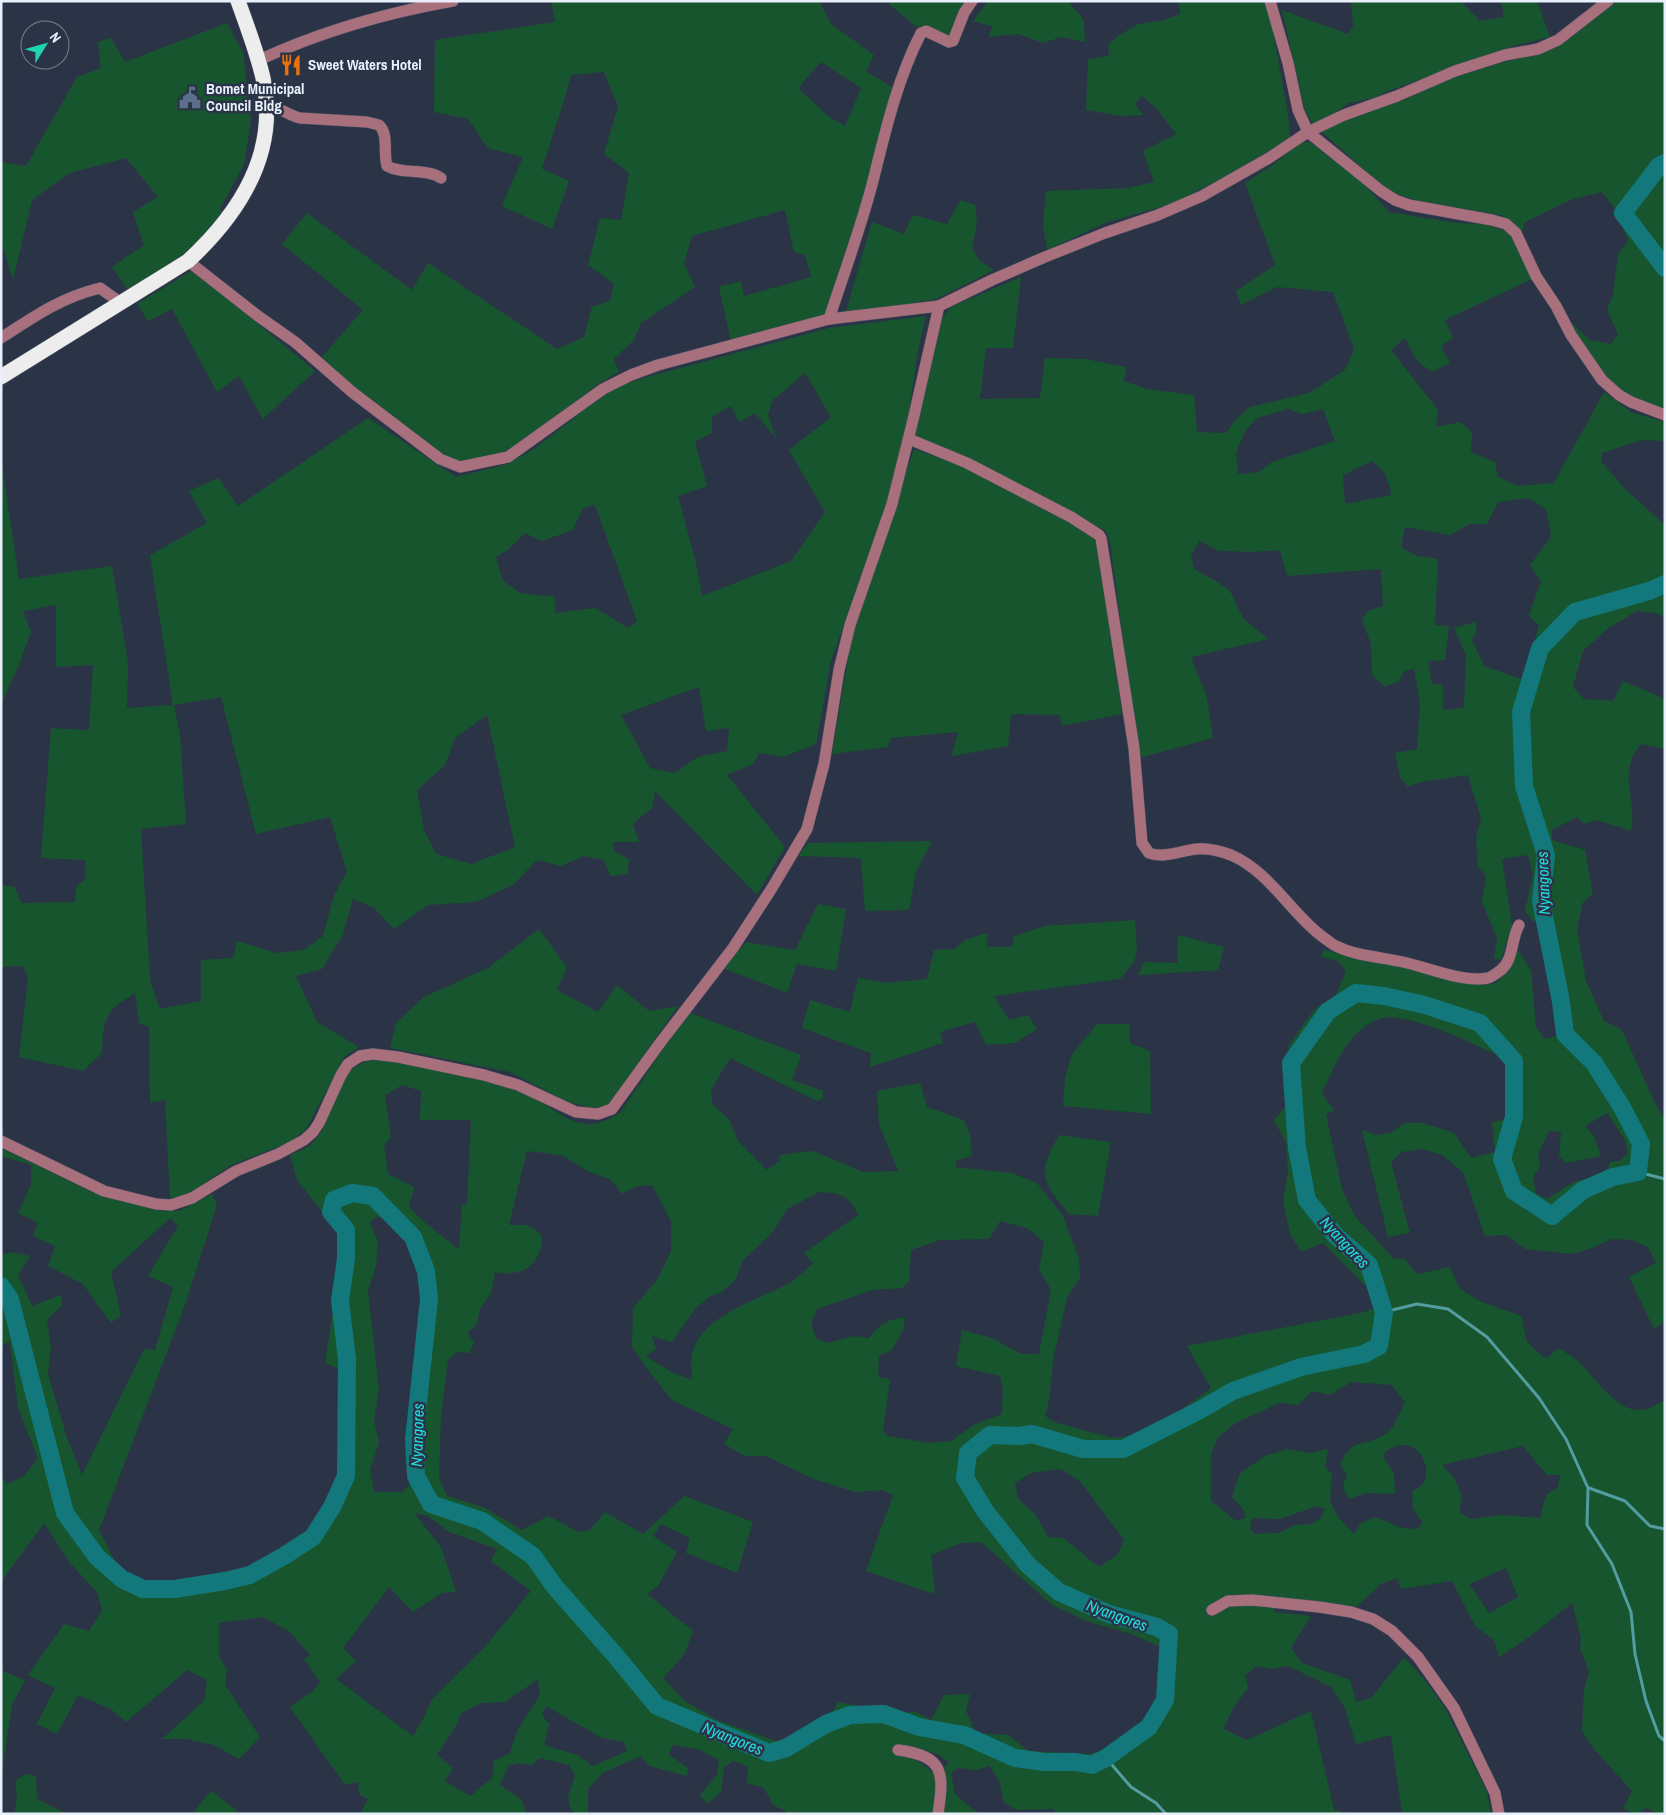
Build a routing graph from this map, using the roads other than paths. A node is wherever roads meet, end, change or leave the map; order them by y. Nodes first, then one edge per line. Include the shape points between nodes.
1 (238, 1) edge
2 (453, 1) edge
3 (972, 1) edge
4 (1270, 1) edge
5 (1608, 1) edge
6 (259, 60) junction
7 (266, 106) junction
8 (1308, 132) junction
9 (441, 178) dead end
10 (188, 261) junction
11 (121, 303) junction
12 (939, 306) junction
13 (829, 319) junction
14 (1, 338) edge
15 (1, 377) edge
16 (1665, 415) edge
17 (909, 440) junction
18 (1520, 925) dead end
19 (1, 1141) edge
20 (1212, 1610) dead end
21 (898, 1750) dead end
22 (938, 1814) edge
23 (1499, 1814) edge

1 - 6 highway
2 - 6 street via 374,17 308,39
3 - 13 street via 953,41 926,31 921,33 915,44 890,112 874,178
4 - 8 street via 1298,110
5 - 8 street via 1558,40 1538,49 1505,55 1455,71
6 - 7 highway
7 - 9 street via 280,108 295,117 379,125 384,134 387,166
7 - 10 highway via 261,153 249,183 224,225
8 - 12 street via 1202,196 1053,254
8 - 16 street via 1395,200 1506,224 1516,233 1536,276 1602,380 1631,402
10 - 11 highway
10 - 13 street via 440,459 460,467 508,457 603,389 630,375
11 - 14 street via 100,288 78,293 42,311
11 - 15 highway
12 - 13 street
12 - 17 street
17 - 18 street via 967,463 1071,516 1101,538 1134,748 1142,843 1149,853 1158,855 1210,849 1231,855 1262,876 1314,930 1336,946 1456,975 1489,978 1497,973 1506,964
17 - 19 street via 892,504 848,634 821,778 807,829 733,948 612,1109 598,1114 576,1112 518,1085 490,1077 398,1057 360,1056 348,1064 313,1132 304,1140 236,1171 192,1198 171,1205 104,1191
20 - 23 street via 1228,1601 1252,1600 1319,1607 1373,1619 1392,1631 1418,1657 1454,1708 1496,1793
21 - 22 street via 914,1752 932,1760 940,1769 942,1789

